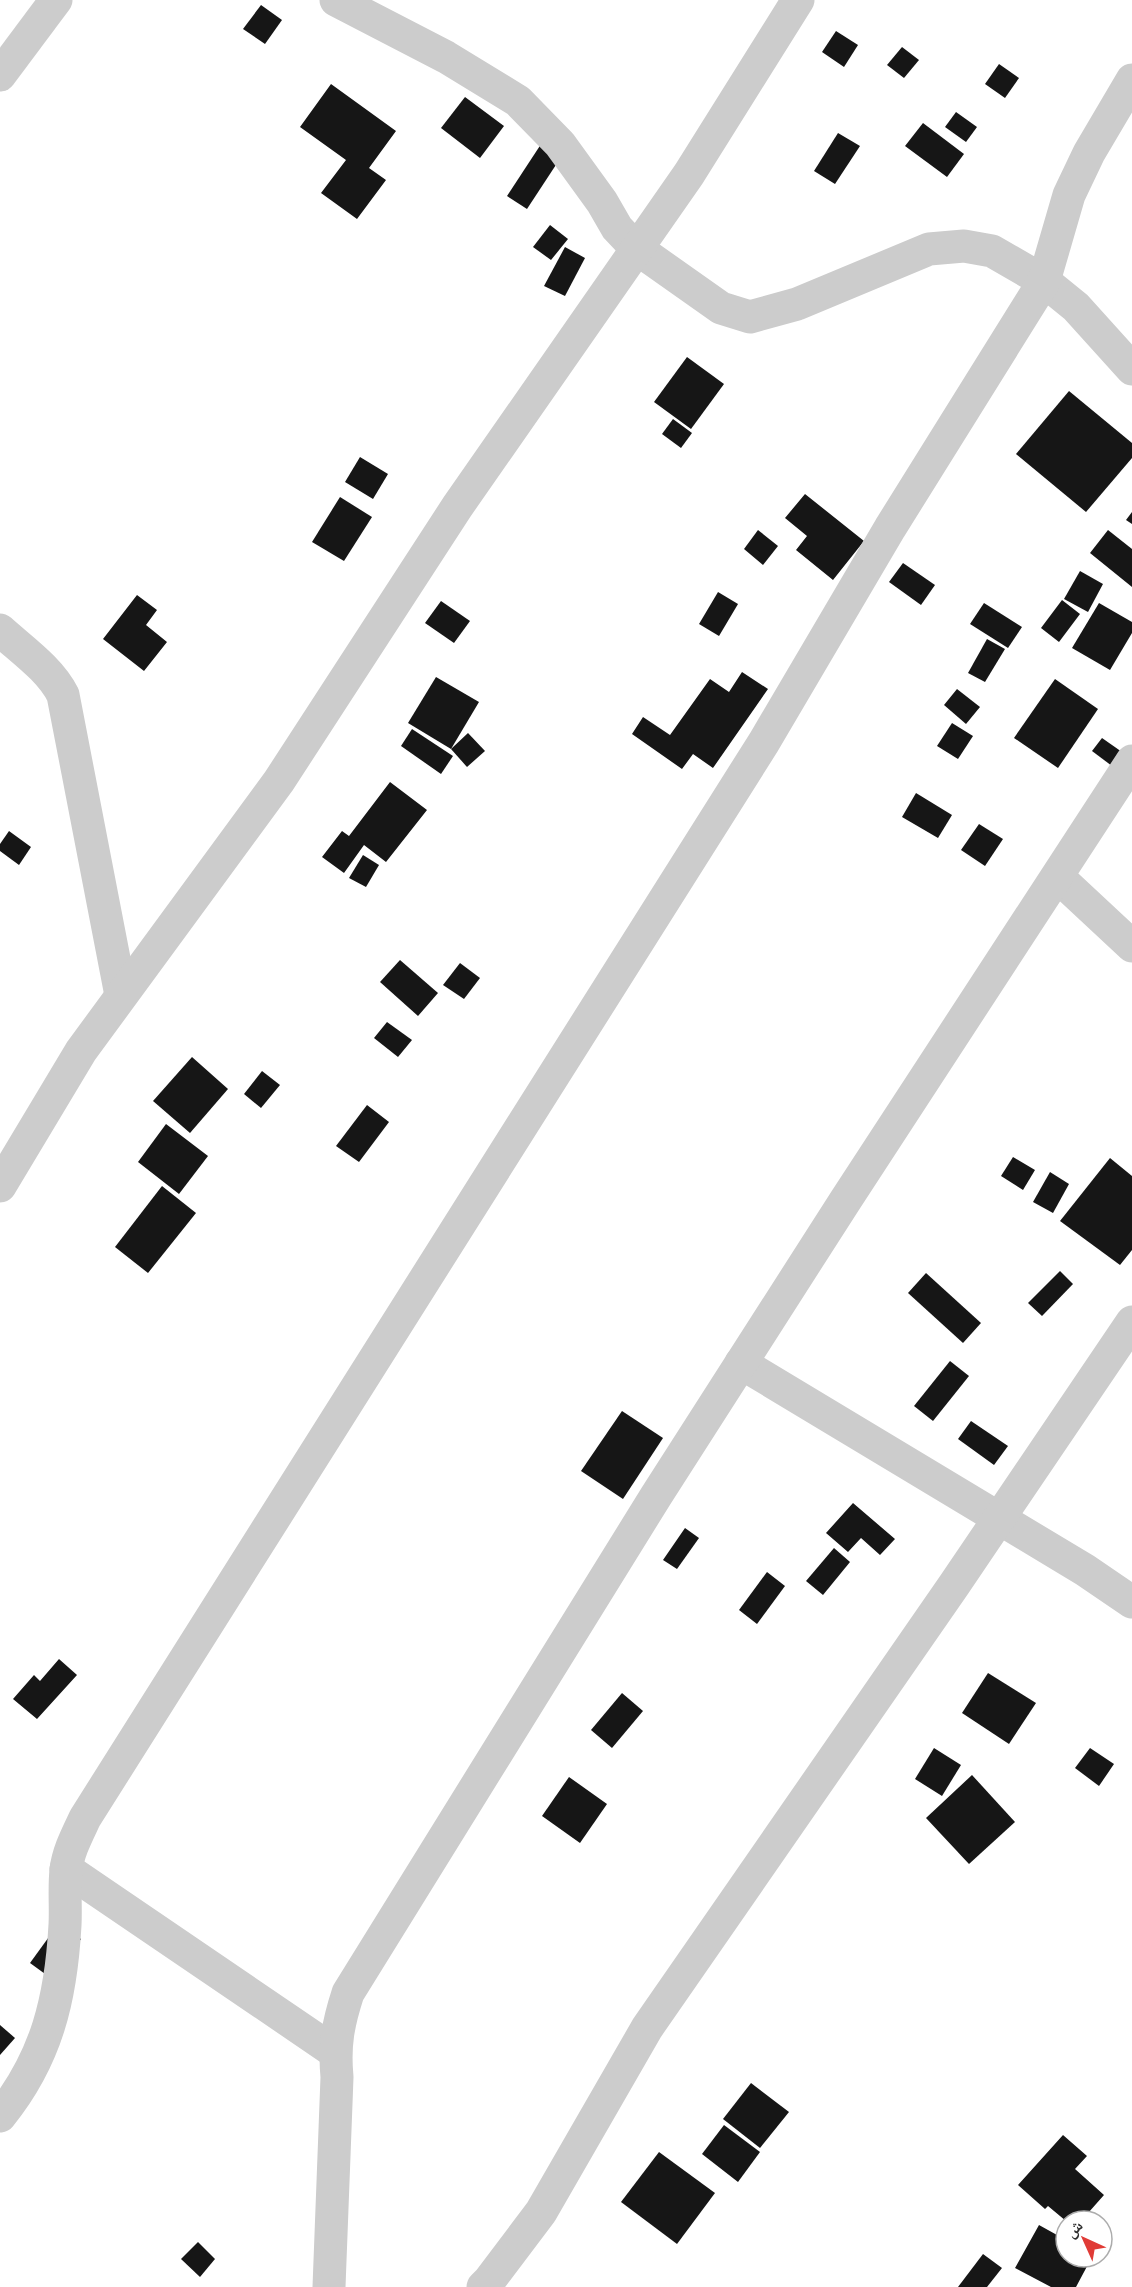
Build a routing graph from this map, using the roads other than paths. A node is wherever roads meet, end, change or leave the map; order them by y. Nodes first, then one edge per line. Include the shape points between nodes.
1 (56, 0) edge
2 (336, 0) edge
3 (798, 0) edge
4 (0, 75) edge
5 (1132, 80) edge
6 (636, 248) junction
7 (1044, 280) junction
8 (1132, 369) edge
9 (0, 630) edge
10 (1132, 761) edge
11 (1058, 877) junction
12 (1132, 946) edge
13 (121, 995) junction
14 (0, 1186) edge
15 (1132, 1322) edge
16 (741, 1364) junction
17 (999, 1519) junction
18 (1132, 1602) edge
19 (66, 1869) junction
20 (335, 2052) junction
21 (0, 2116) edge
22 (329, 2287) edge
23 (483, 2287) edge

1 - 4 street
2 - 6 street via 446,57 518,101 560,144 617,228
3 - 6 street via 689,174
5 - 7 street via 1069,195
6 - 7 street via 721,308 750,317 797,304 929,249 964,246 992,251
6 - 13 street via 457,507 279,781
7 - 8 street via 1076,307
7 - 19 street via 890,528 764,742 85,1818
9 - 13 street via 46,671 63,695
10 - 11 street
11 - 12 street
11 - 16 street
13 - 14 street via 81,1051
15 - 17 street
16 - 17 street
16 - 20 street via 348,1993
17 - 18 street
17 - 23 street via 647,2028 541,2212
19 - 20 street
19 - 21 street via 65,1926 56,2006 36,2062
20 - 22 street

